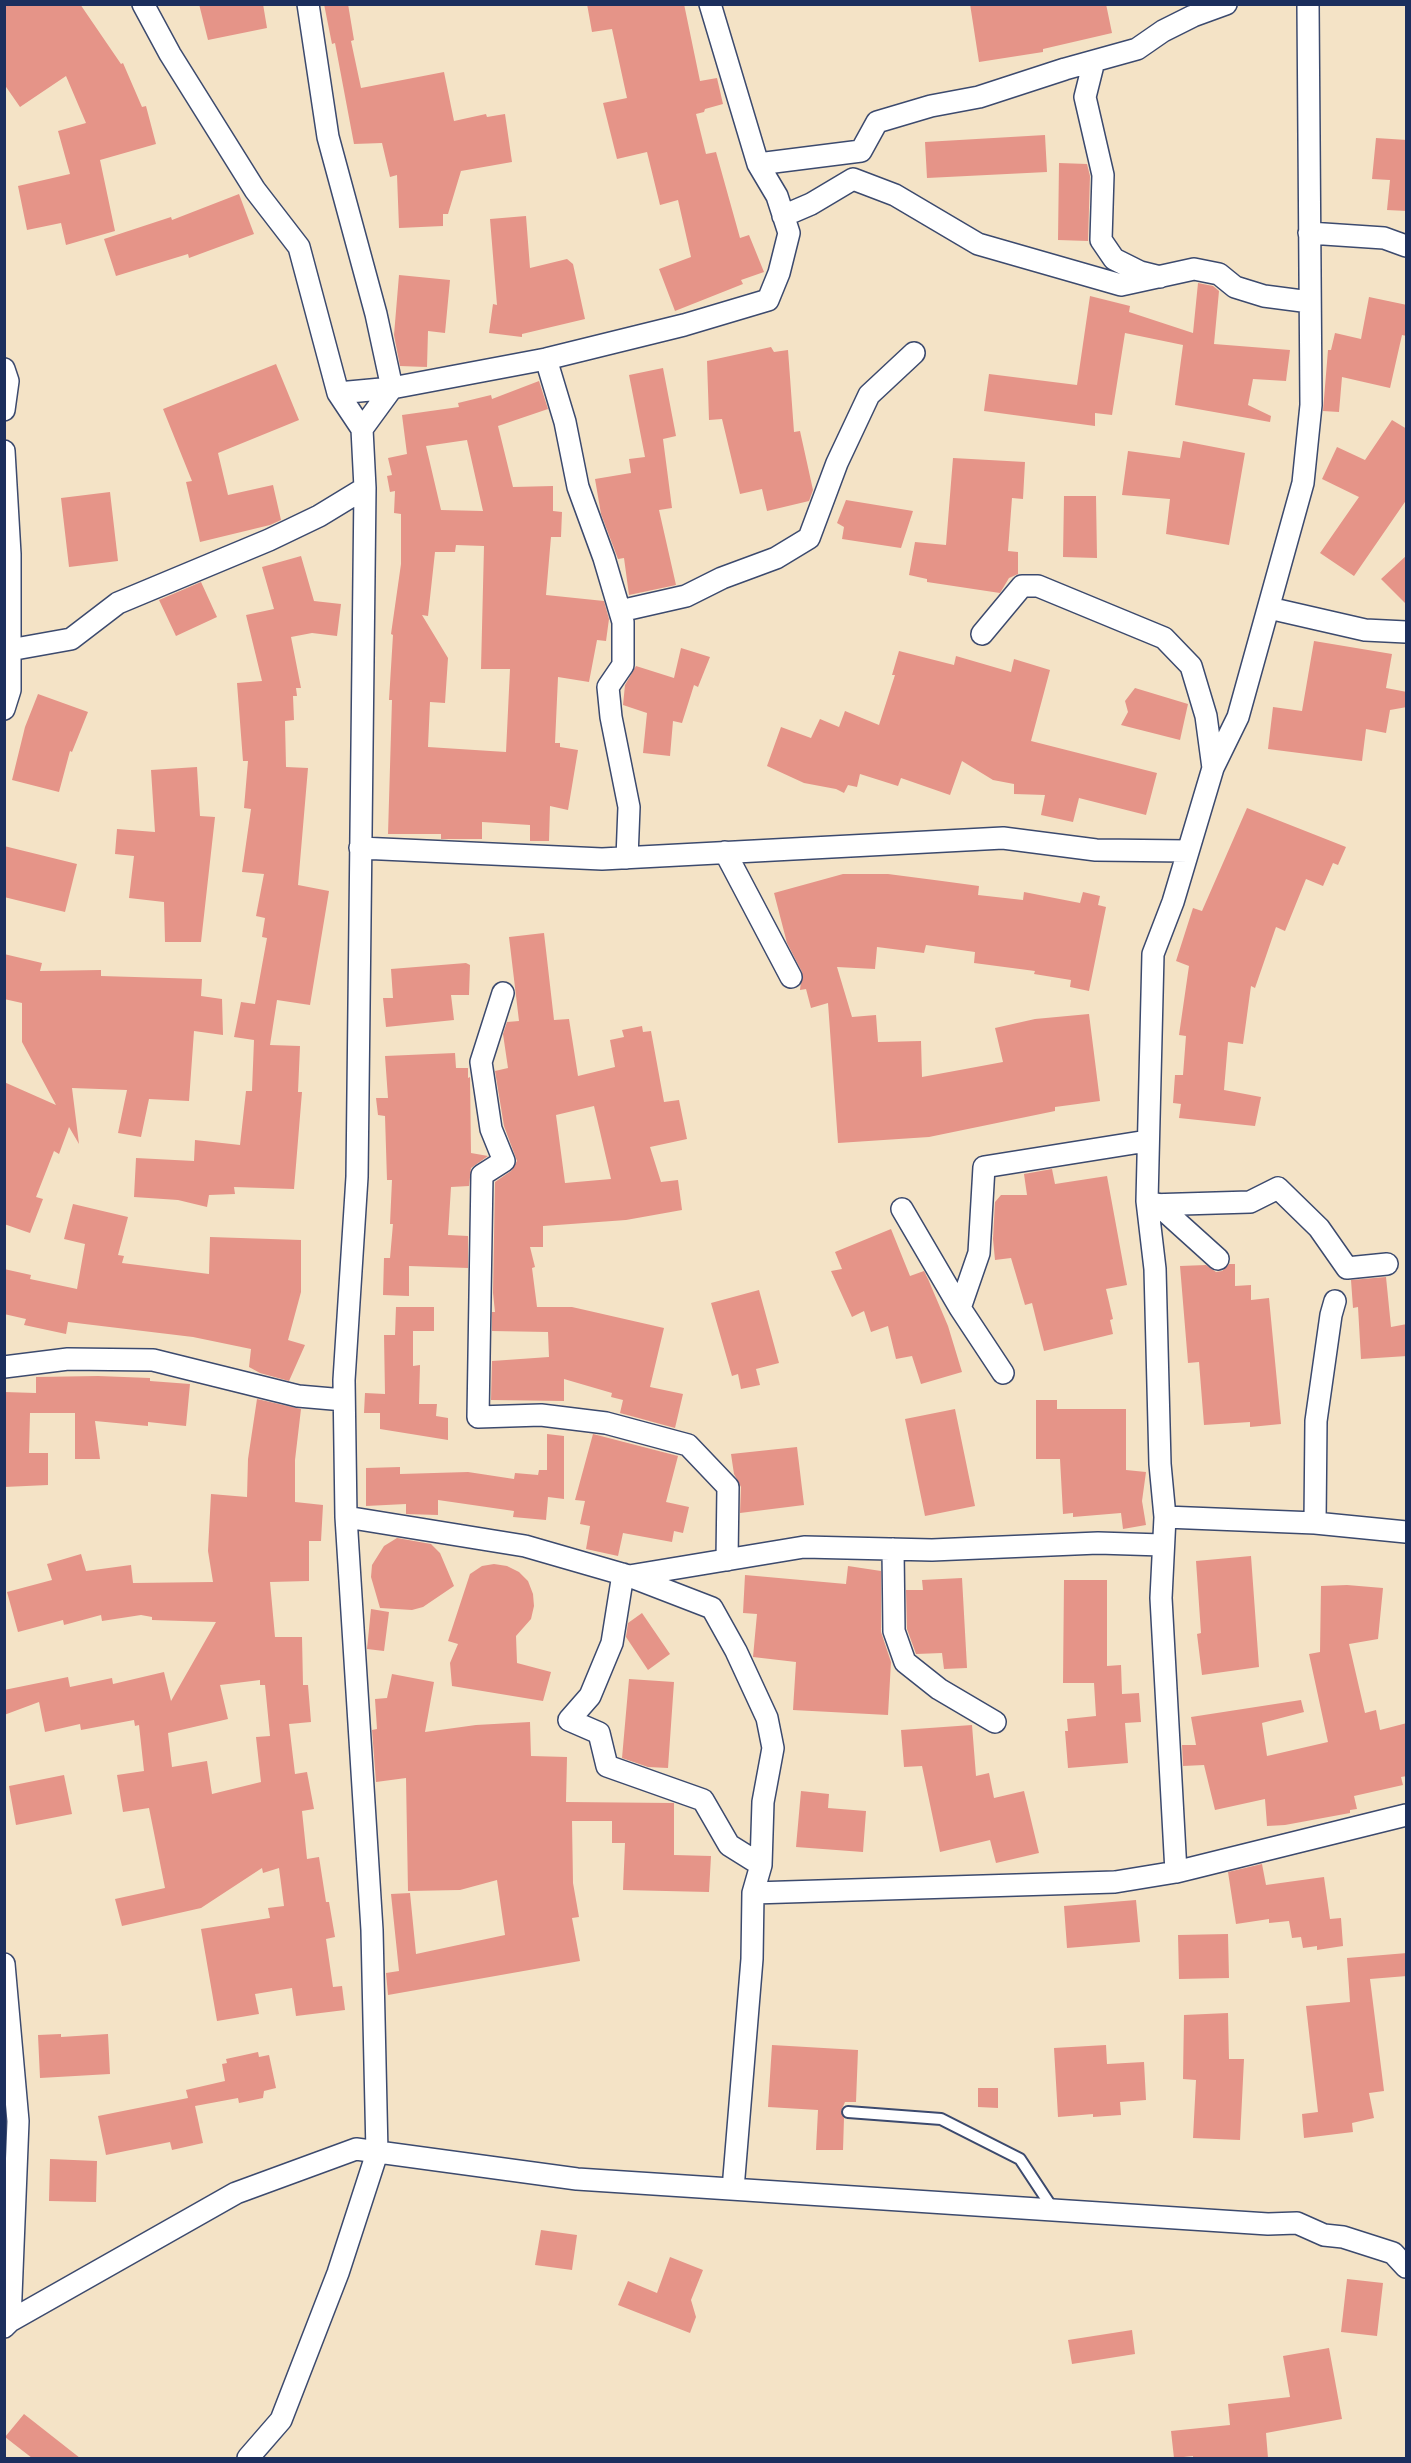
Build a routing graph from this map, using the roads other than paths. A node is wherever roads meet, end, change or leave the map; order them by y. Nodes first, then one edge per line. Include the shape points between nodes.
1 (143, 4) edge
2 (308, 4) edge
3 (710, 4) edge
4 (1226, 4) edge
5 (1308, 4) edge
6 (1094, 61) junction
7 (758, 164) junction
8 (783, 216) junction
9 (1309, 233) junction
10 (1407, 246) edge
11 (1164, 278) junction
12 (1310, 302) junction
13 (914, 353) dead end
14 (546, 359) junction
15 (4, 369) edge
16 (392, 388) junction
17 (338, 393) junction
18 (4, 410) edge
19 (362, 429) junction
20 (4, 451) edge
21 (365, 488) junction
22 (1269, 608) junction
23 (620, 611) junction
24 (1407, 632) edge
25 (982, 634) dead end
26 (7, 651) edge
27 (4, 709) edge
28 (1213, 768) junction
29 (360, 848) junction
30 (1188, 851) junction
31 (725, 852) junction
32 (627, 858) junction
33 (791, 977) dead end
34 (503, 993) dead end
35 (1148, 1142) junction
36 (1152, 1204) junction
37 (902, 1209) dead end
38 (1218, 1259) dead end
39 (1387, 1264) dead end
40 (1335, 1301) dead end
41 (960, 1308) junction
42 (4, 1367) edge
43 (1003, 1373) dead end
44 (344, 1400) junction
45 (346, 1517) junction
46 (1165, 1517) junction
47 (1315, 1523) junction
48 (1407, 1532) edge
49 (1162, 1545) junction
50 (893, 1550) junction
51 (726, 1560) junction
52 (626, 1575) junction
53 (995, 1722) dead end
54 (1407, 1815) edge
55 (761, 1864) junction
56 (1176, 1872) junction
57 (753, 1893) junction
58 (4, 1964) edge
59 (848, 2112) dead end
60 (11, 2125) edge
61 (377, 2153) junction
62 (733, 2189) junction
63 (1053, 2210) junction
64 (1407, 2268) edge
65 (7, 2324) edge
66 (248, 2458) edge

1 - 17 street via 255,190 299,248
2 - 16 street via 327,137 376,314
3 - 7 street
4 - 6 street via 1163,31 1137,49
5 - 9 street
6 - 7 street via 979,97 878,122 861,151
6 - 11 street via 1085,97 1103,175 1101,240 1113,259
7 - 8 street via 777,196
8 - 11 street via 853,179 895,195 978,244 1121,285
8 - 14 street via 789,233 768,300 684,326
9 - 10 street via 1384,238
9 - 12 street
11 - 12 street via 1194,269 1219,274 1235,287 1264,296
12 - 22 street via 1311,405 1303,483
13 - 23 street via 869,395 837,463 809,538 776,558 686,596
14 - 16 street
14 - 23 street via 565,422 578,487
15 - 18 street via 8,381
16 - 17 street
16 - 19 street
17 - 19 street
19 - 21 street
20 - 26 street via 10,554
21 - 26 street via 268,540 118,603 71,639
21 - 29 street
22 - 24 street via 1365,630
22 - 28 street via 1238,717
23 - 32 street via 623,665 608,687 629,807
25 - 28 street via 1022,586 1038,586 1164,638 1191,666 1206,716
26 - 27 street via 10,690
28 - 30 street
29 - 32 street
29 - 44 street via 357,1177
30 - 31 street via 1096,850 1003,838
30 - 35 street via 1153,954
31 - 32 street
31 - 33 street
34 - 51 street via 481,1062 491,1129 504,1161 482,1175 478,1418 541,1415 606,1424 688,1445 728,1487
35 - 36 street
35 - 41 street via 984,1167 979,1253
36 - 38 street
36 - 39 street via 1250,1202 1278,1188 1318,1228 1347,1268
36 - 46 street
37 - 41 street
40 - 47 street via 1316,1421
41 - 43 street
42 - 44 street via 68,1359 153,1360 298,1396
44 - 45 street
45 - 52 street via 525,1546
45 - 61 street via 372,1930
46 - 47 street
46 - 49 street
47 - 48 street
49 - 50 street via 1098,1543
49 - 56 street via 1161,1598
50 - 51 street via 804,1547
50 - 53 street via 894,1631 905,1662 939,1689
51 - 52 street
52 - 55 street via 712,1608 736,1651 767,1718 773,1748 763,1802
52 - 55 street via 612,1643 591,1696 569,1720 599,1733 607,1766 703,1800 729,1845
54 - 56 street
55 - 57 street
56 - 57 street via 1115,1881
57 - 62 street via 752,1959
58 - 60 street
59 - 63 lane via 941,2119 1020,2159
60 - 65 street
61 - 62 street via 577,2179
61 - 65 street via 356,2149 236,2193
61 - 66 street via 338,2273 280,2420
62 - 63 street
63 - 64 street via 1297,2223 1324,2235 1343,2236 1393,2253

